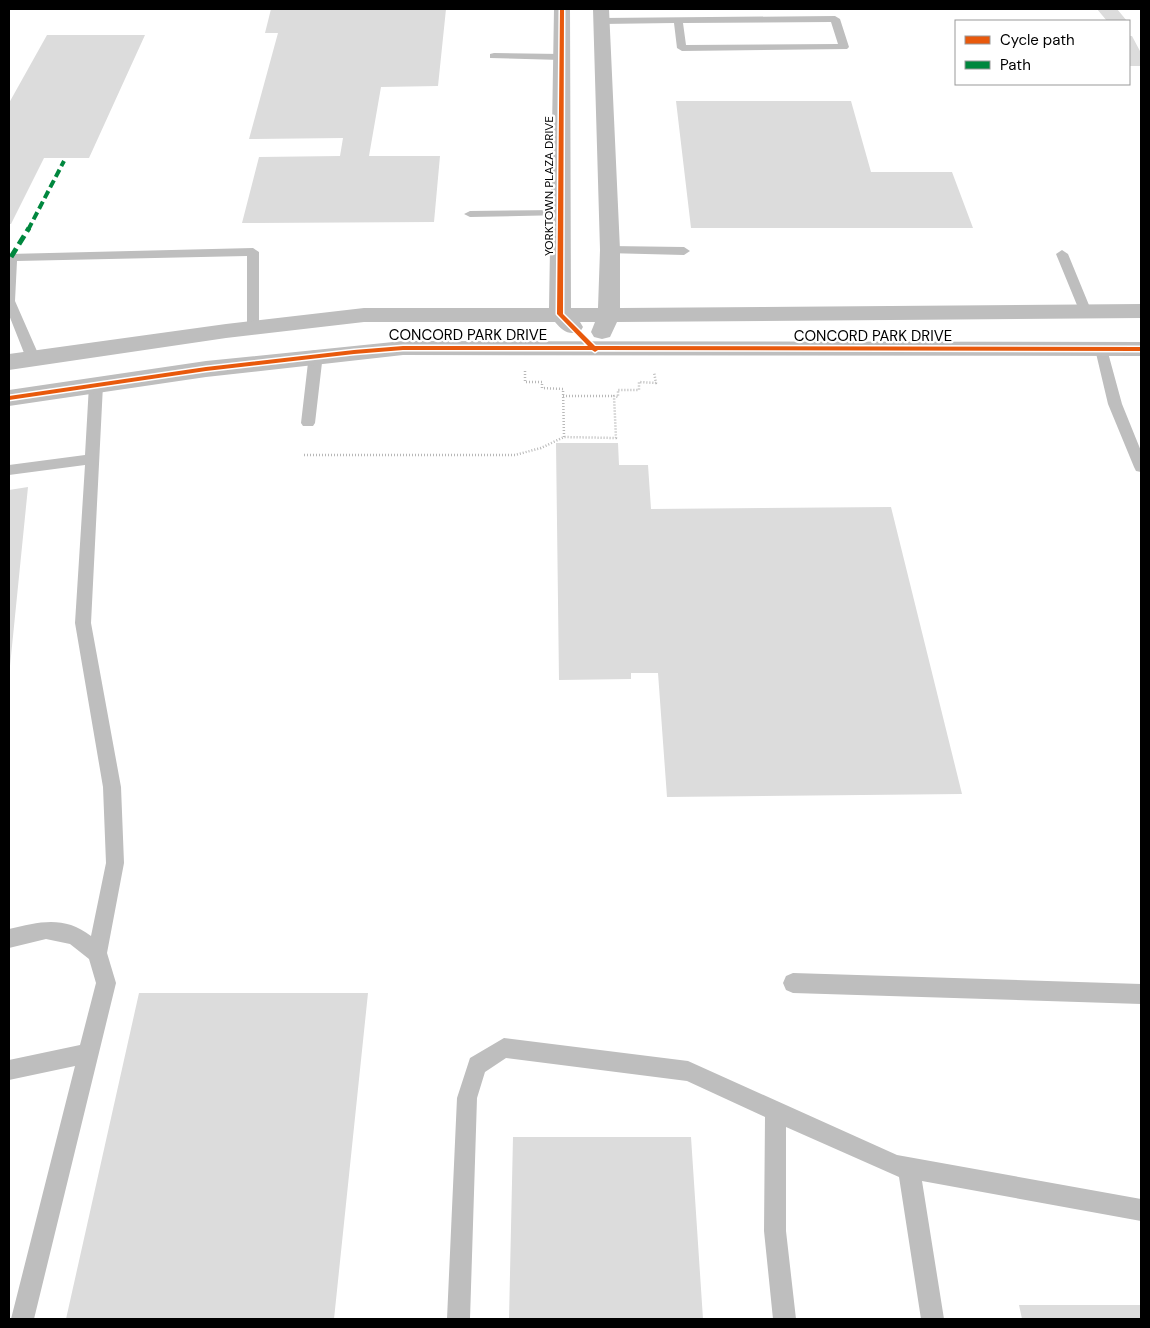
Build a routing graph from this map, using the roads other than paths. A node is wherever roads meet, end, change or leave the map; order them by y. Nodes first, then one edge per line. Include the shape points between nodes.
1 (562, 9) edge
2 (602, 15) edge
3 (678, 20) junction
4 (494, 56) dead end
5 (582, 63) junction
6 (560, 213) junction
7 (470, 214) dead end
8 (610, 250) junction
9 (684, 251) dead end
10 (1062, 254) dead end
11 (9, 301) edge
12 (1085, 310) junction
13 (1141, 310) edge
14 (560, 314) junction
15 (609, 315) junction
16 (253, 328) junction
17 (1102, 349) junction
18 (1141, 349) edge
19 (595, 350) junction
20 (316, 354) junction
21 (33, 358) junction
22 (9, 362) edge
23 (96, 385) junction
24 (9, 398) edge
25 (308, 423) dead end
26 (92, 459) junction
27 (1141, 467) edge
28 (9, 470) edge
29 (9, 938) edge
30 (97, 953) junction
31 (793, 984) dead end
32 (1141, 994) edge
33 (88, 1053) junction
34 (9, 1070) edge
35 (776, 1112) junction
36 (909, 1169) junction
37 (1141, 1210) edge
38 (22, 1319) edge
39 (458, 1319) edge
40 (784, 1319) edge
41 (932, 1319) edge

1 - 5 street, YORKTOWN PLAZA DRIVE
2 - 3 lane
2 - 5 street, YORKTOWN PLAZA DRIVE
3 - 3 lane via 835,19 844,47 682,48
4 - 5 lane
5 - 6 street, YORKTOWN PLAZA DRIVE
5 - 8 street, YORKTOWN PLAZA DRIVE
6 - 7 lane
6 - 14 street, YORKTOWN PLAZA DRIVE
8 - 9 lane
8 - 15 street, YORKTOWN PLAZA DRIVE
10 - 12 lane
11 - 16 lane via 11,257 253,252
11 - 21 lane
12 - 13 street, CONCORD PARK DRIVE
12 - 15 street, CONCORD PARK DRIVE
12 - 17 street
14 - 15 street, CONCORD PARK DRIVE
14 - 16 street, CONCORD PARK DRIVE via 364,315
14 - 19 street
15 - 19 street, YORKTOWN PLAZA DRIVE
16 - 21 street, CONCORD PARK DRIVE
17 - 18 street, CONCORD PARK DRIVE
17 - 19 street, CONCORD PARK DRIVE
17 - 27 lane via 1115,404
19 - 20 street, CONCORD PARK DRIVE via 403,348
20 - 23 street, CONCORD PARK DRIVE
20 - 25 lane
21 - 22 street, CONCORD PARK DRIVE
23 - 24 street, CONCORD PARK DRIVE
23 - 26 lane
26 - 28 lane
26 - 30 lane via 83,623 112,787 115,863
29 - 30 lane via 46,930 74,935
30 - 33 lane via 106,982
31 - 32 lane
33 - 34 lane
33 - 38 lane
35 - 36 lane
35 - 39 lane via 688,1071 504,1048 477,1065 467,1098
35 - 40 lane via 775,1231
36 - 37 lane
36 - 41 lane

